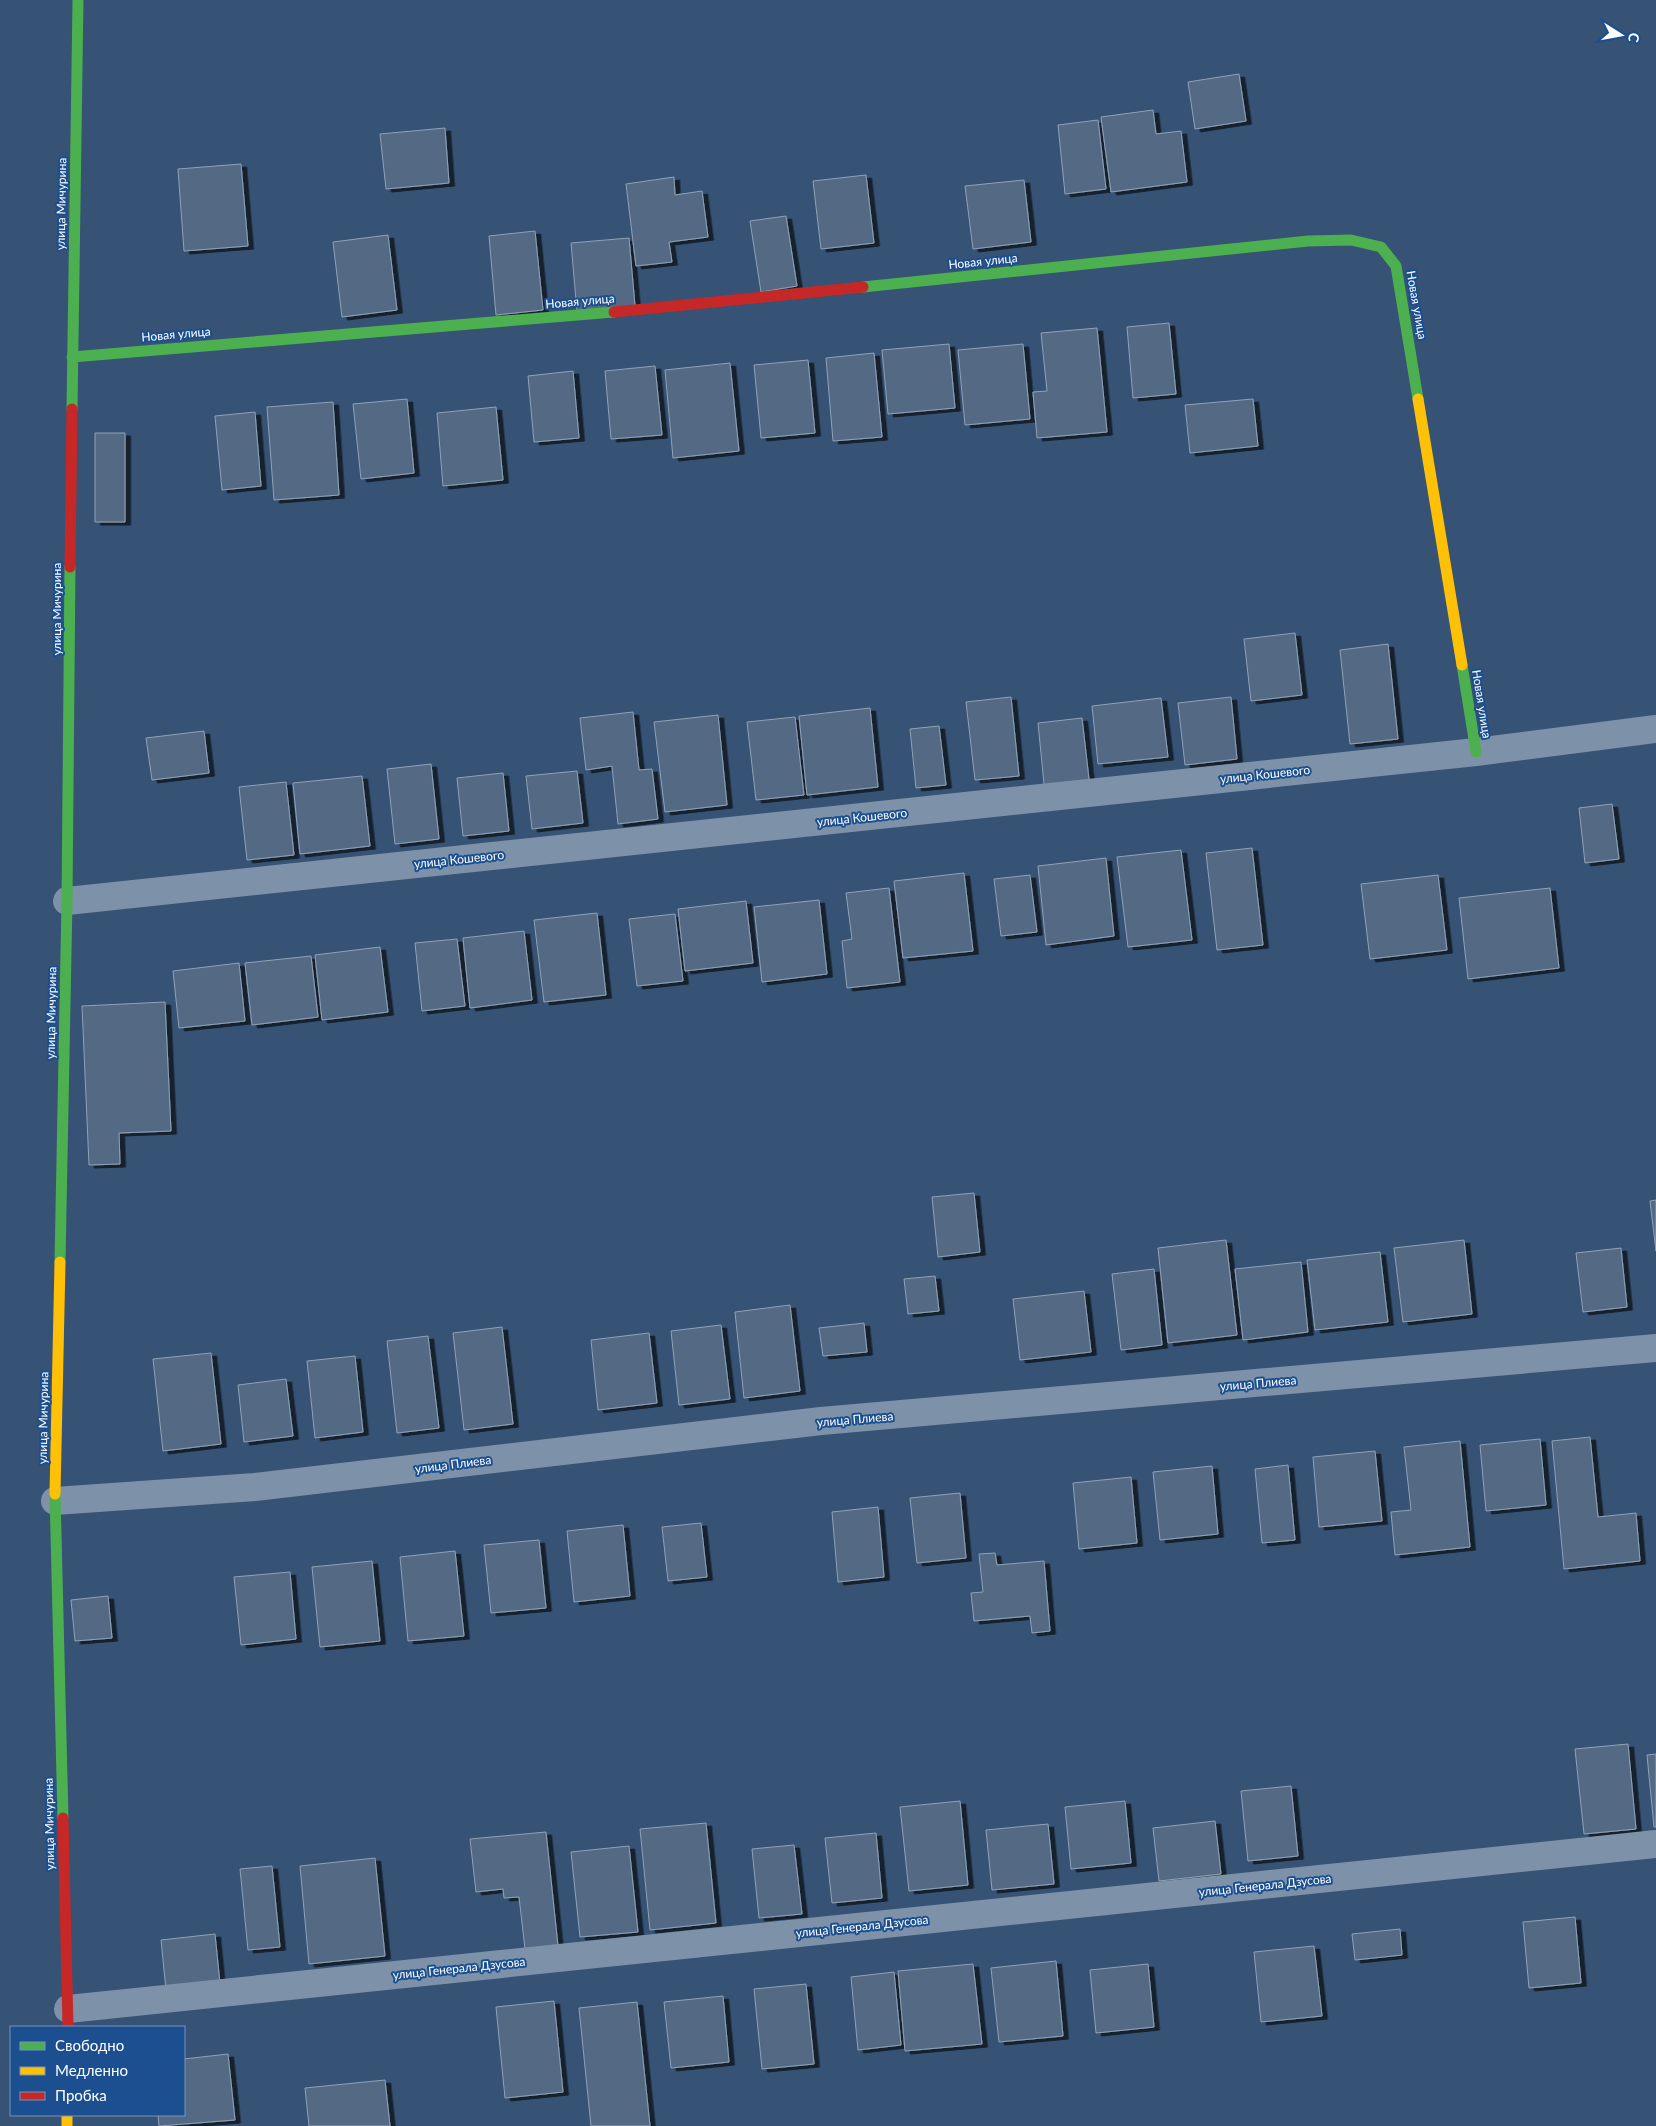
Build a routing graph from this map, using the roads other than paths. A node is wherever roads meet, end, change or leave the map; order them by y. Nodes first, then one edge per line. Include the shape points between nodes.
1 (78, 0) edge
2 (72, 356) junction
3 (1656, 729) edge
4 (1476, 752) junction
5 (67, 901) junction
6 (1656, 1348) edge
7 (55, 1501) junction
8 (1656, 1844) edge
9 (68, 2018) edge

1 - 2 street, улица Мичурина
2 - 4 street, Новая улица via 683,306 1308,241 1351,240 1381,247 1396,266
2 - 5 street, улица Мичурина
3 - 4 street, улица Кошевого
4 - 5 street, улица Кошевого
5 - 7 street, улица Мичурина
6 - 7 street, улица Плиева via 821,1421 255,1487
7 - 9 street, улица Мичурина
8 - 9 street, улица Генерала Дзусова

